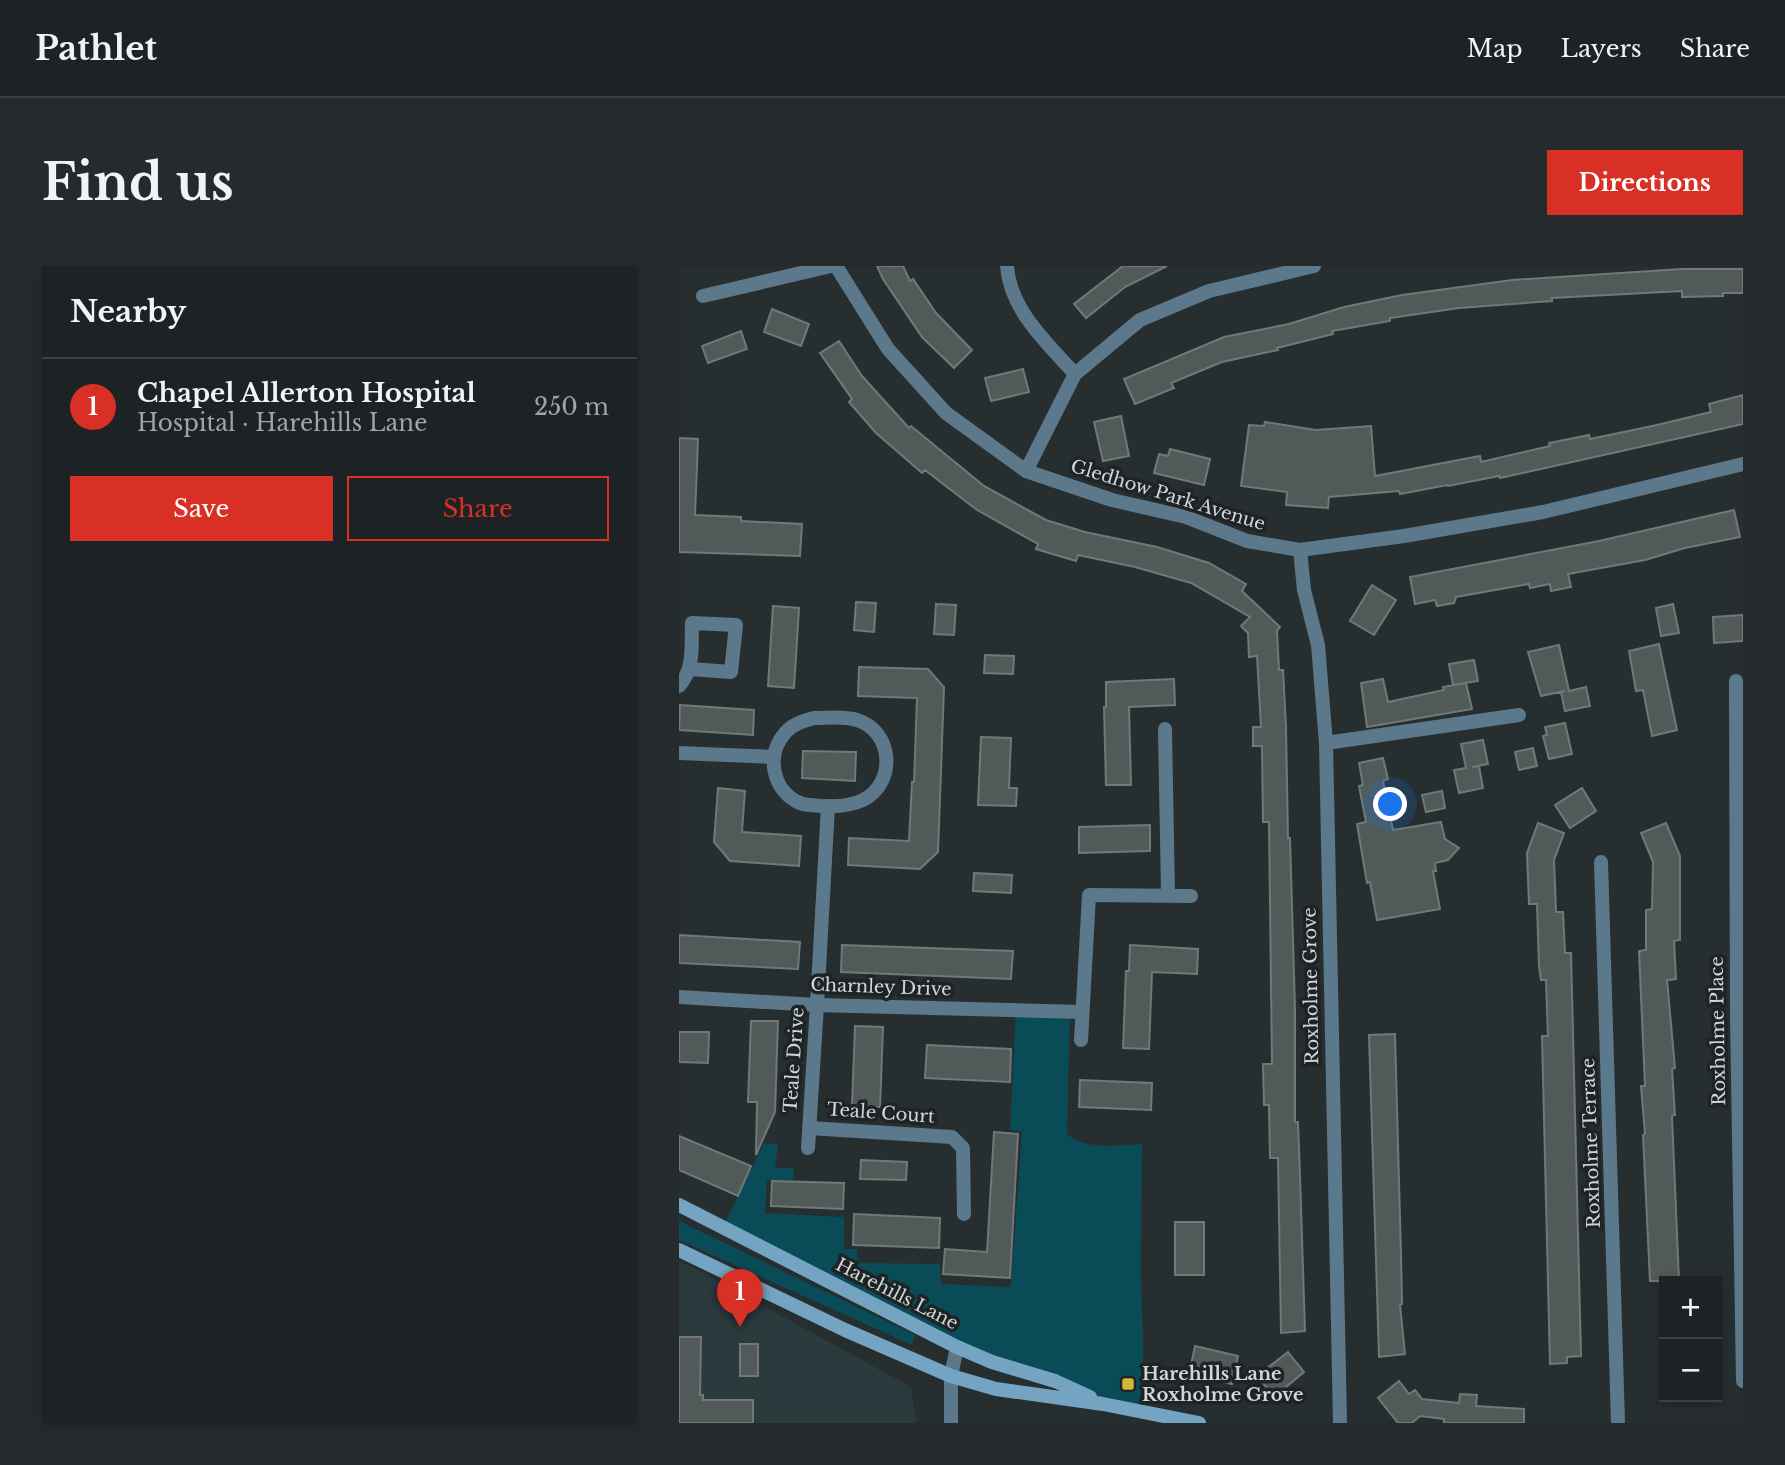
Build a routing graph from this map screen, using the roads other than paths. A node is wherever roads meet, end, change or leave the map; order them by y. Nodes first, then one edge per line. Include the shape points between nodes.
1 (834, 266) edge
2 (1007, 266) edge
3 (1314, 266) edge
4 (703, 296) dead end
5 (1075, 374) junction
6 (1743, 464) edge
7 (1026, 471) junction
8 (1300, 550) junction
9 (690, 669) junction
10 (1736, 681) dead end
11 (679, 686) edge
12 (1519, 715) dead end
13 (1165, 729) dead end
14 (1325, 743) junction
15 (679, 753) edge
16 (773, 757) junction
17 (828, 806) junction
18 (1601, 862) dead end
19 (1168, 895) junction
20 (1191, 896) dead end
21 (679, 997) edge
22 (817, 1005) junction
23 (1081, 1012) junction
24 (1740, 1016) edge
25 (1081, 1040) dead end
26 (809, 1128) junction
27 (808, 1148) dead end
28 (679, 1205) edge
29 (964, 1214) dead end
30 (679, 1250) edge
31 (957, 1347) junction
32 (951, 1377) junction
33 (1743, 1381) edge
34 (1103, 1404) junction
35 (951, 1423) edge
36 (1199, 1423) edge
37 (1340, 1423) edge
38 (1618, 1423) edge

1 - 4 street
1 - 7 street, Gledhow Park Avenue via 888,349 946,413
2 - 5 street via 1008,281 1030,324
3 - 5 street via 1209,291 1140,320
5 - 7 street
6 - 8 street, Gledhow Park Avenue via 1543,512
7 - 8 street, Gledhow Park Avenue via 1112,500 1186,517 1247,541
8 - 14 street, Roxholme Grove via 1304,590 1318,645
9 - 9 street via 692,623 736,625 731,672
9 - 11 street
10 - 24 street, Roxholme Place
12 - 14 street
13 - 19 street
14 - 37 street, Roxholme Grove
15 - 16 street
16 - 17 street via 779,786 789,797 802,804
16 - 17 street via 778,742 799,722 856,720 869,726 885,749 884,777 865,799
17 - 22 street, Teale Drive
18 - 38 street, Roxholme Terrace
19 - 20 street
19 - 23 street via 1089,895
21 - 22 street, Charnley Drive
22 - 23 street, Charnley Drive
22 - 26 street, Teale Drive
23 - 25 street
24 - 33 street, Roxholme Place
26 - 27 street, Teale Drive
26 - 29 street, Teale Court via 952,1137 963,1148
28 - 31 main road, Harehills Lane
30 - 32 main road, Harehills Lane
31 - 32 street
31 - 34 main road, Harehills Lane via 1055,1381
32 - 34 main road, Harehills Lane via 996,1390
32 - 35 street
34 - 36 main road, Harehills Lane

